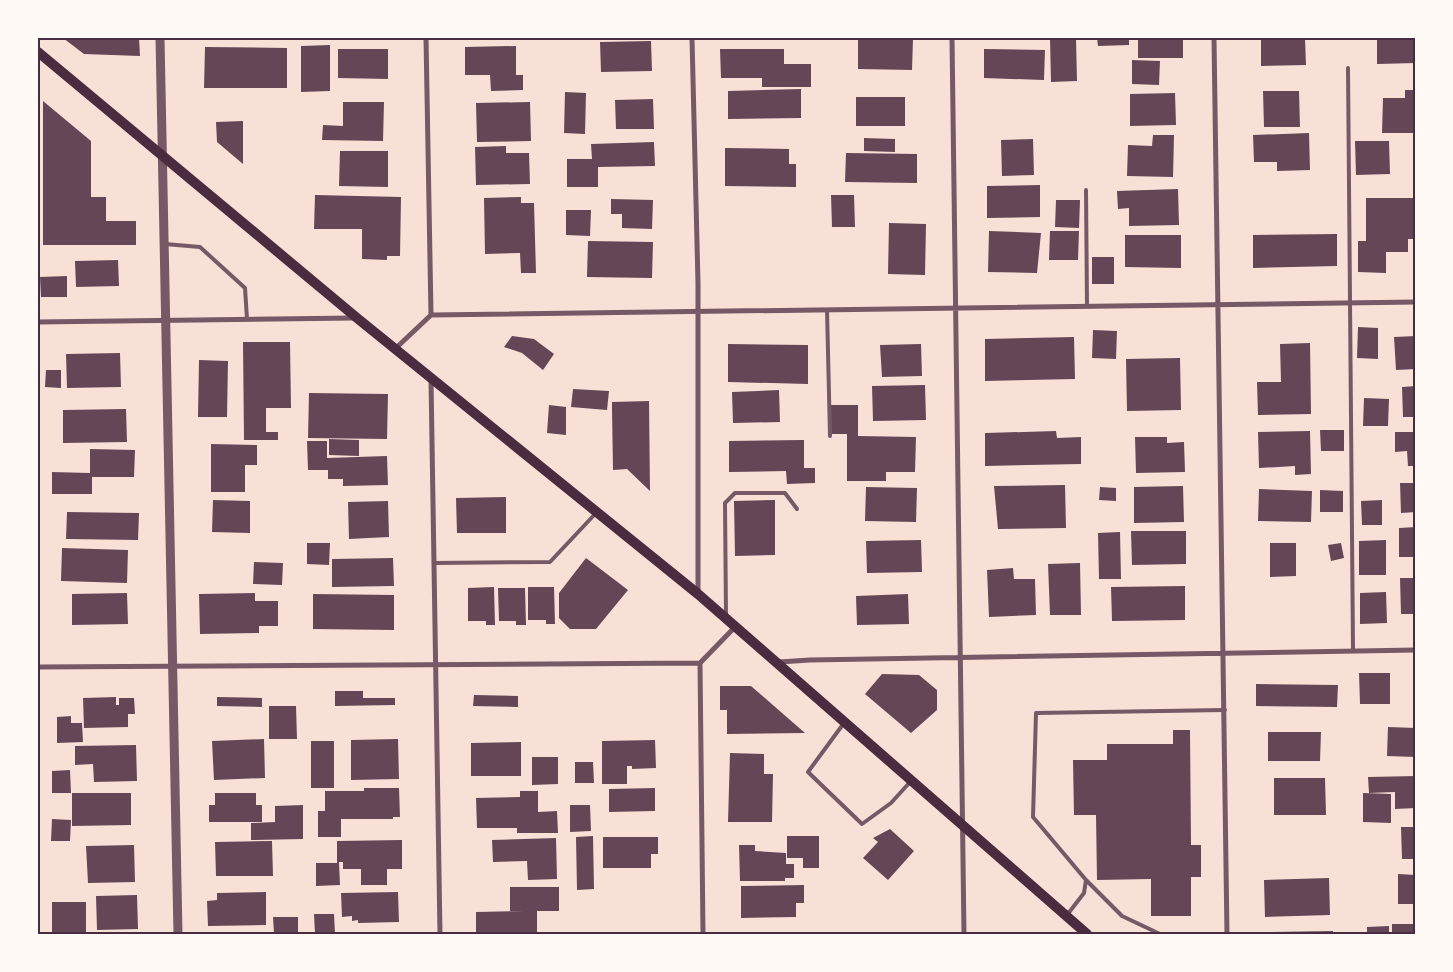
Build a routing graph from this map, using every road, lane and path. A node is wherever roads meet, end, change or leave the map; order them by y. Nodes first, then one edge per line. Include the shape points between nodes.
1 (160, 38) edge
2 (426, 38) edge
3 (692, 38) edge
4 (952, 38) edge
5 (1214, 38) edge
6 (38, 52) edge
7 (1348, 68) dead end
8 (163, 158) junction
9 (1086, 190) dead end
10 (165, 244) junction
11 (1350, 302) junction
12 (1416, 302) edge
13 (1219, 305) junction
14 (1087, 306) junction
15 (956, 309) junction
16 (827, 310) junction
17 (698, 313) junction
18 (431, 316) junction
19 (357, 318) junction
20 (247, 319) junction
21 (166, 320) junction
22 (38, 322) edge
23 (396, 348) junction
24 (431, 376) junction
25 (830, 436) dead end
26 (798, 509) dead end
27 (598, 512) junction
28 (434, 563) junction
29 (698, 594) junction
30 (726, 618) junction
31 (735, 627) junction
32 (1353, 650) junction
33 (1416, 650) edge
34 (1224, 652) junction
35 (960, 657) junction
36 (775, 662) junction
37 (700, 663) junction
38 (436, 664) junction
39 (173, 666) junction
40 (38, 667) edge
41 (1225, 710) junction
42 (844, 722) junction
43 (911, 781) junction
44 (963, 826) junction
45 (1086, 880) junction
46 (1066, 916) junction
47 (178, 934) edge
48 (440, 934) edge
49 (703, 934) edge
50 (964, 934) edge
51 (1087, 934) edge
52 (1160, 934) edge
53 (1227, 934) edge

1 - 8 street
2 - 18 street
3 - 17 street
4 - 15 street
5 - 13 street
6 - 8 main road
7 - 11 lane
8 - 10 street
8 - 19 main road
9 - 14 lane
10 - 20 lane via 200,247 245,288
10 - 21 street
11 - 12 street
11 - 13 street
11 - 32 lane
13 - 14 street
13 - 34 street
14 - 15 street
15 - 16 street
15 - 35 street
16 - 17 street
16 - 25 lane
17 - 18 street
17 - 29 street
18 - 23 street
19 - 20 street
19 - 23 main road
20 - 21 street
21 - 22 street
21 - 39 street
23 - 24 main road
24 - 27 main road
24 - 28 street
26 - 30 lane via 785,493 735,493 724,503
27 - 28 lane via 550,562
27 - 29 main road
28 - 38 street
29 - 30 main road
30 - 31 main road
31 - 36 main road
31 - 37 street
32 - 33 street
32 - 34 street
34 - 35 street
34 - 41 street
35 - 36 street
35 - 44 street
36 - 42 main road
37 - 38 street
37 - 49 street
38 - 39 street
38 - 48 street
39 - 40 street
39 - 47 street
41 - 45 lane via 1036,713 1033,817
41 - 53 street
42 - 43 main road
42 - 43 lane via 808,772 862,824 892,804
43 - 44 main road
44 - 46 main road
44 - 50 street
45 - 46 lane via 1084,892
45 - 52 lane via 1122,916
46 - 51 main road

